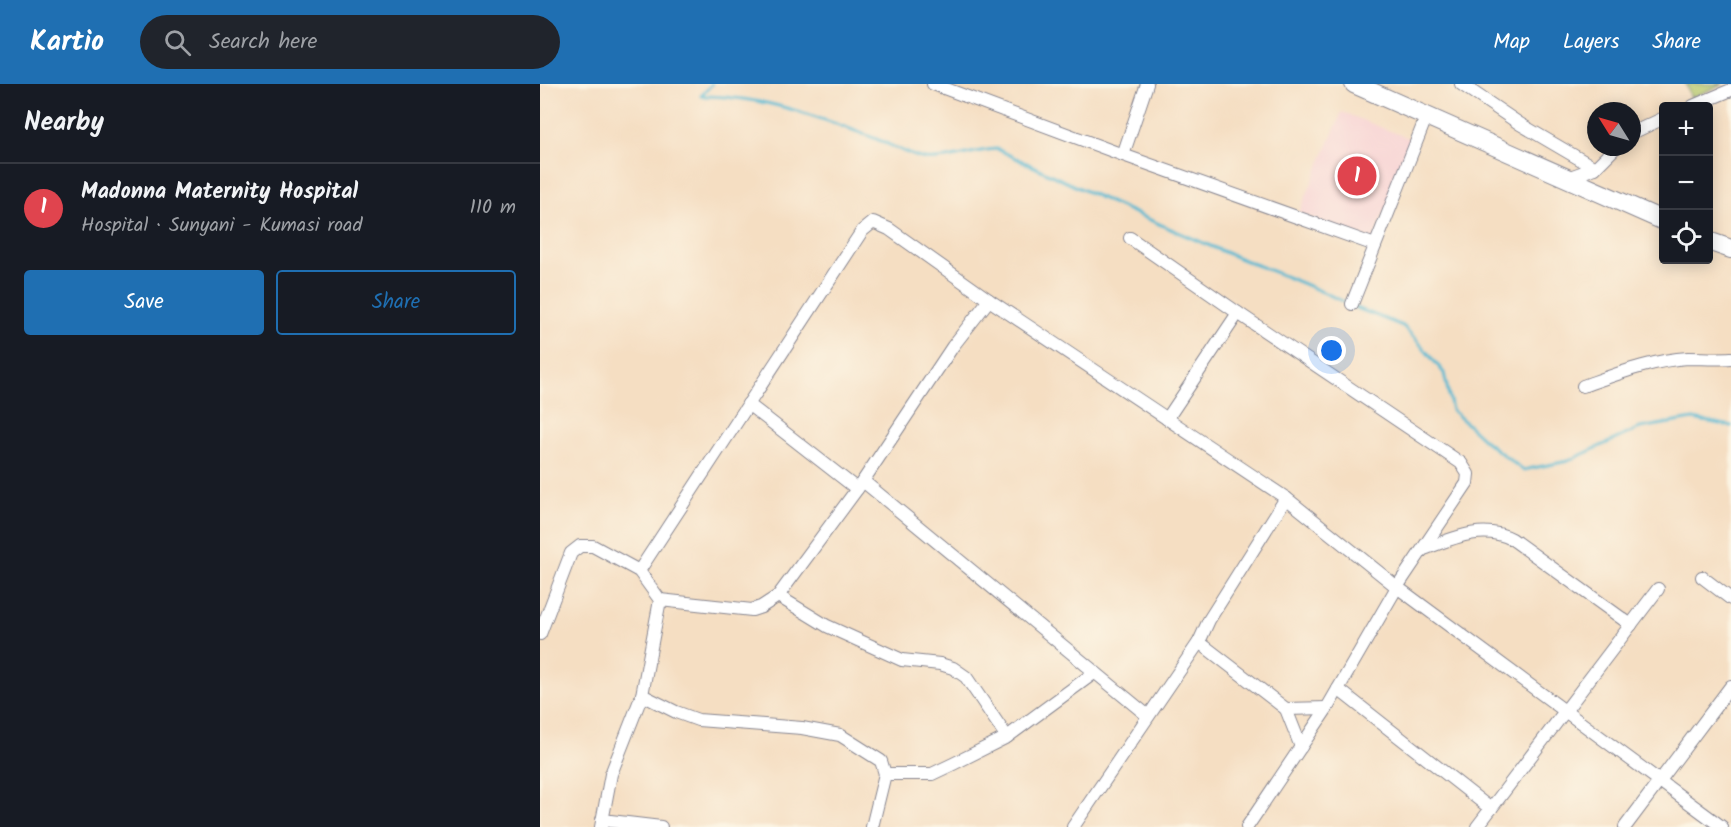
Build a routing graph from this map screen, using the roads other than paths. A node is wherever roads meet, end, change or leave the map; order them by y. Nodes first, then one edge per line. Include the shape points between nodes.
1 (933, 84) edge
2 (1147, 84) edge
3 (1354, 84) edge
4 (1467, 86) edge
5 (1731, 90) edge
6 (1702, 102) edge
7 (1427, 115) junction
8 (1659, 120) edge
9 (1641, 129) edge
10 (1123, 155) junction
11 (1607, 156) edge
12 (1595, 168) junction
13 (1568, 178) junction
14 (1659, 219) edge
15 (1130, 238) dead end
16 (1713, 243) edge
17 (1375, 245) junction
18 (1731, 249) edge
19 (989, 300) junction
20 (1352, 304) dead end
21 (1238, 313) junction
22 (1731, 358) edge
23 (1583, 386) dead end
24 (748, 404) junction
25 (1167, 418) junction
26 (860, 485) junction
27 (1286, 498) junction
28 (1424, 549) junction
29 (639, 571) junction
30 (1702, 577) dead end
31 (1397, 587) junction
32 (1658, 589) dead end
33 (778, 596) junction
34 (1731, 599) edge
35 (660, 600) junction
36 (1631, 625) junction
37 (540, 634) edge
38 (1199, 642) junction
39 (1094, 673) junction
40 (1731, 686) edge
41 (1338, 689) junction
42 (642, 695) junction
43 (1327, 708) junction
44 (1286, 709) junction
45 (1565, 712) junction
46 (1148, 716) junction
47 (1007, 737) junction
48 (1302, 747) junction
49 (885, 774) junction
50 (1660, 780) junction
51 (1491, 809) junction
52 (601, 823) edge
53 (1250, 823) edge
54 (661, 827) edge
55 (872, 827) edge
56 (1074, 827) edge
57 (1263, 827) edge
58 (1477, 827) edge
59 (1624, 827) edge
60 (1722, 827) edge

1 - 10 street
2 - 10 street
3 - 7 main road
4 - 12 street via 1520,124
5 - 6 street
7 - 13 main road
7 - 17 street
8 - 9 street
10 - 17 street
11 - 12 street
12 - 13 street
13 - 14 main road
15 - 21 street
16 - 18 main road
17 - 20 street
19 - 24 street via 889,229 873,222 862,231
19 - 25 street
19 - 26 street via 953,346
21 - 25 street
21 - 28 street via 1461,463 1468,474 1467,483
22 - 23 street via 1655,363
24 - 26 street
24 - 29 street
25 - 27 street
26 - 33 street
26 - 39 street
27 - 31 street
27 - 38 street
28 - 31 street
28 - 36 street via 1461,535 1501,534
29 - 35 street
29 - 37 street via 593,546 580,546 571,553
30 - 34 street
31 - 41 street
31 - 45 street
32 - 36 street
33 - 35 street via 752,610
33 - 47 street via 827,626 902,660 953,668 966,677
35 - 42 street
36 - 45 street
38 - 44 street
38 - 46 street
39 - 46 street
39 - 47 street
40 - 50 street
41 - 43 street
41 - 51 street
42 - 49 street via 698,720 840,735 881,761
42 - 52 street via 611,774
43 - 44 street
43 - 48 street
44 - 48 street
45 - 50 street
45 - 51 street
46 - 56 street
47 - 49 street via 932,774
48 - 53 street
49 - 55 street
50 - 59 street
50 - 60 street
51 - 58 street
52 - 54 street
53 - 57 street

